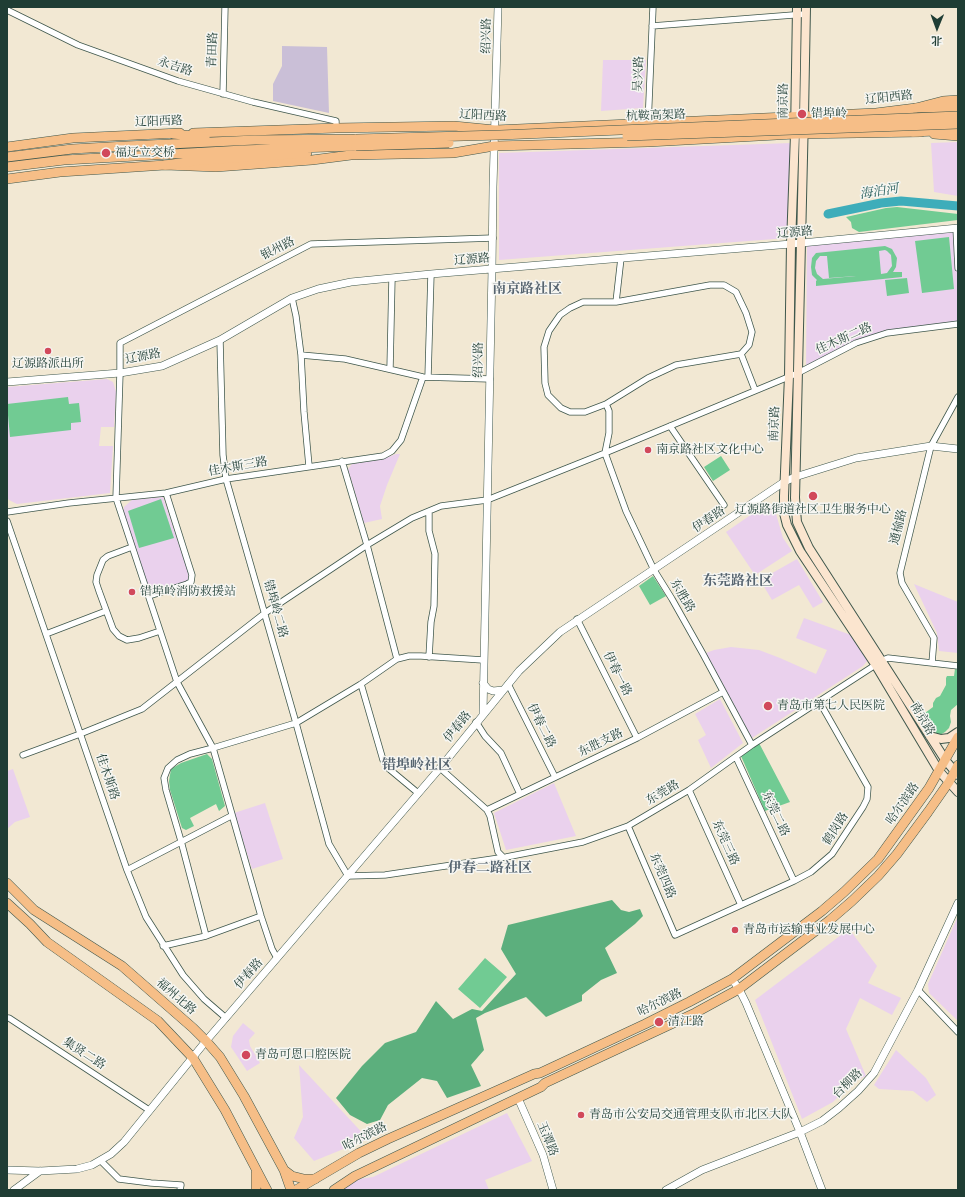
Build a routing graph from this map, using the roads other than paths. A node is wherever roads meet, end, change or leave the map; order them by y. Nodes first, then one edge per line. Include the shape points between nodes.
1 (225, 7) edge
2 (498, 7) edge
3 (653, 7) edge
4 (7, 10) edge
5 (797, 11) edge
6 (806, 11) edge
7 (652, 26) junction
8 (223, 94) junction
9 (958, 100) edge
10 (916, 108) junction
11 (958, 108) edge
12 (800, 115) junction
13 (958, 116) edge
14 (648, 122) junction
15 (958, 124) edge
16 (336, 128) junction
17 (496, 130) junction
18 (958, 130) edge
19 (913, 132) junction
20 (173, 134) junction
21 (800, 134) junction
22 (958, 136) edge
23 (336, 139) junction
24 (356, 142) junction
25 (648, 142) junction
26 (494, 146) junction
27 (7, 147) edge
28 (7, 157) edge
29 (165, 165) junction
30 (7, 168) edge
31 (7, 179) edge
32 (957, 228) edge
33 (493, 238) junction
34 (800, 243) junction
35 (790, 244) junction
36 (621, 258) junction
37 (958, 268) edge
38 (492, 269) junction
39 (431, 274) junction
40 (392, 278) junction
41 (292, 298) junction
42 (616, 302) junction
43 (958, 324) edge
44 (220, 340) junction
45 (741, 354) junction
46 (301, 355) junction
47 (390, 369) junction
48 (120, 373) junction
49 (798, 373) junction
50 (789, 376) junction
51 (426, 377) junction
52 (490, 380) junction
53 (7, 382) edge
54 (755, 390) junction
55 (958, 396) edge
56 (606, 404) junction
57 (670, 426) junction
58 (931, 446) junction
59 (958, 449) edge
60 (605, 454) junction
61 (342, 461) junction
62 (309, 466) junction
63 (795, 477) junction
64 (226, 479) junction
65 (784, 482) junction
66 (166, 493) junction
67 (116, 498) junction
68 (487, 500) junction
69 (724, 504) dead end
70 (429, 511) junction
71 (7, 512) edge
72 (7, 522) edge
73 (367, 545) junction
74 (132, 547) junction
75 (654, 570) junction
76 (149, 596) junction
77 (106, 611) junction
78 (265, 613) junction
79 (577, 620) junction
80 (160, 632) junction
81 (46, 634) junction
82 (430, 657) junction
83 (397, 659) junction
84 (483, 660) junction
85 (882, 660) junction
86 (932, 662) junction
87 (875, 664) junction
88 (958, 666) edge
89 (177, 682) junction
90 (483, 683) junction
91 (361, 684) junction
92 (506, 687) junction
93 (723, 692) junction
94 (819, 701) junction
95 (483, 714) junction
96 (476, 722) junction
97 (296, 723) junction
98 (958, 732) edge
99 (80, 734) junction
100 (930, 736) junction
101 (958, 737) edge
102 (637, 738) junction
103 (752, 745) junction
104 (213, 748) junction
105 (23, 755) dead end
106 (736, 757) junction
107 (946, 760) junction
108 (440, 768) junction
109 (957, 770) edge
110 (940, 771) junction
111 (555, 777) junction
112 (949, 782) junction
113 (689, 790) junction
114 (958, 792) edge
115 (418, 793) junction
116 (520, 794) junction
117 (487, 810) junction
118 (231, 816) junction
119 (628, 826) junction
120 (181, 841) junction
121 (502, 856) junction
122 (127, 870) junction
123 (348, 876) junction
124 (794, 881) junction
125 (7, 883) edge
126 (7, 903) edge
127 (958, 903) edge
128 (741, 905) junction
129 (260, 916) junction
130 (675, 935) joint
131 (206, 936) junction
132 (163, 946) junction
133 (277, 958) junction
134 (732, 979) junction
135 (739, 989) junction
136 (918, 990) junction
137 (7, 1018) edge
138 (226, 1018) junction
139 (958, 1032) edge
140 (206, 1041) junction
141 (193, 1058) junction
142 (518, 1098) junction
143 (149, 1110) junction
144 (800, 1132) junction
145 (101, 1161) junction
146 (256, 1169) junction
147 (7, 1170) edge
148 (284, 1170) junction
149 (40, 1171) junction
150 (314, 1179) junction
151 (14, 1190) edge
152 (180, 1190) edge
153 (256, 1190) edge
154 (267, 1190) edge
155 (291, 1190) edge
156 (296, 1190) edge
157 (334, 1190) edge
158 (553, 1190) edge
159 (666, 1190) edge
160 (822, 1190) edge

1 - 8 street, 青田路
2 - 17 street, 绍兴路
3 - 7 street, 吴兴路
4 - 8 street, 永吉路 via 78,45 178,81
5 - 6 street
5 - 7 street
5 - 12 main road, 南京路
6 - 12 main road, 南京路
7 - 14 street, 吴兴路
8 - 16 street, 永吉路 via 336,120
9 - 10 main road, 辽阳西路
10 - 11 main road
10 - 12 main road, 辽阳西路 via 876,113
12 - 14 main road, 辽阳西路
12 - 21 main road, 南京路
13 - 24 main road, 杭鞍高架路, bridge
14 - 17 main road, 辽阳西路
14 - 25 street, 吴兴路
15 - 24 main road, 杭鞍高架路, bridge
16 - 17 main road, 辽阳西路 via 454,126
16 - 20 main road, 辽阳西路
17 - 26 street, 绍兴路
18 - 19 main road
19 - 21 main road
19 - 22 main road
20 - 23 main road via 199,137 305,135
20 - 27 main road, 辽阳西路 via 73,138
21 - 25 main road
21 - 34 main road, 南京路
21 - 35 main road, 南京路
23 - 24 main road, 辽阳西路
23 - 28 main road, 辽阳西路 via 126,146
24 - 29 main road via 303,154 202,160
24 - 30 main road via 64,160
25 - 26 main road
26 - 29 main road via 453,153 350,155 216,166
26 - 33 street, 绍兴路
29 - 31 main road via 60,172
32 - 34 street, 辽源路
32 - 37 street
33 - 38 street, 绍兴路
33 - 48 street, 银州路 via 311,244 120,343
34 - 35 street, 辽源路
34 - 49 main road, 南京路
35 - 36 street, 辽源路
35 - 50 main road, 南京路
36 - 38 street, 辽源路
36 - 42 street
38 - 39 street, 辽源路
38 - 52 street, 绍兴路
39 - 40 street, 辽源路
39 - 51 street, 佳木斯三路
40 - 41 street, 辽源路 via 318,289
40 - 47 street
41 - 44 street, 辽源路
41 - 46 street
42 - 45 street via 710,285 724,285 736,292 752,332 749,345
42 - 56 street via 583,302 570,308 560,315 549,331 544,347 545,384 548,395 561,408 570,412 585,412
43 - 49 street, 佳木斯二路 via 887,333 856,343
44 - 48 street, 辽源路 via 162,366
44 - 64 street, 错埠岭二路 via 222,455
45 - 54 street
45 - 56 street via 676,365 648,378
46 - 47 street via 345,359
46 - 62 street
47 - 51 street
48 - 53 street, 辽源路
48 - 67 street
49 - 50 street, 佳木斯二路
49 - 63 main road, 南京路
50 - 54 street, 佳木斯二路
50 - 65 main road, 南京路
51 - 52 street
51 - 61 street, 佳木斯三路 via 401,440 392,451 383,456
52 - 68 street, 绍兴路
54 - 57 street, 佳木斯二路
55 - 58 street, 通榆路
56 - 60 street via 609,410 609,425
57 - 60 street, 佳木斯二路
57 - 69 street
58 - 59 street, 伊春路
58 - 63 street, 伊春路 via 856,458
58 - 86 street, 通榆路 via 900,573 902,583 934,638
60 - 68 street, 佳木斯二路
60 - 75 street, 东胜路 via 619,496
61 - 62 street, 佳木斯三路
61 - 73 street
62 - 64 street, 佳木斯三路
63 - 65 street, 伊春路
63 - 85 main road, 南京路 via 795,513 801,532
64 - 66 street, 佳木斯三路
64 - 78 street, 错埠岭二路
65 - 75 street, 伊春路
65 - 87 main road, 南京路 via 784,513 791,534
66 - 67 street, 佳木斯三路
66 - 76 street via 192,575 191,582
67 - 71 street, 佳木斯三路
67 - 74 street
68 - 70 street, 佳木斯二路 via 441,506
68 - 84 street, 绍兴路
70 - 73 street, 佳木斯二路 via 412,518
70 - 82 street via 429,531 435,554
72 - 81 street, 佳木斯路
73 - 78 street, 佳木斯二路
73 - 83 street
74 - 76 street
74 - 77 street via 108,556 99,567 96,582
75 - 79 street, 伊春路
75 - 93 street, 东胜路
76 - 80 street
77 - 80 street via 113,629 127,640
77 - 81 street
78 - 89 street, 佳木斯二路
78 - 97 street, 错埠岭二路
79 - 92 street, 伊春路 via 539,651
79 - 102 street, 伊春一路
80 - 89 street
81 - 99 street, 佳木斯路
82 - 83 street via 409,656
82 - 84 street
83 - 91 street
84 - 90 street, 绍兴路
85 - 86 street, 东莞路 via 888,658
85 - 87 street, 东莞路
85 - 100 main road, 南京路
86 - 88 street, 东莞路
87 - 94 street, 东莞路
87 - 110 main road, 南京路
89 - 99 street, 佳木斯二路 via 142,709
89 - 104 street
90 - 92 street via 493,691
90 - 95 street, 绍兴路
91 - 97 street
91 - 115 street via 383,760 388,768
92 - 95 street, 伊春路
92 - 111 street, 伊春二路
93 - 102 street, 东胜支路
93 - 103 street, 东胜路
94 - 103 street, 东莞路
94 - 124 street, 鹤岗路 via 868,787 867,799 832,854 811,872
95 - 96 street, 伊春路
96 - 108 street, 伊春路
96 - 116 street via 500,753
97 - 104 street
97 - 123 street, 错埠岭二路 via 329,844
98 - 100 main road via 949,738
99 - 105 street, 佳木斯二路
99 - 122 street, 佳木斯路
100 - 107 main road, 南京路
101 - 107 main road, 哈尔滨路
102 - 111 street, 东胜支路
103 - 106 street, 东莞路
104 - 118 street
104 - 120 street via 177,760 168,768 164,778
106 - 113 street, 东莞路
106 - 124 street, 东莞二路
107 - 109 main road, 南京路
107 - 110 main road, 哈尔滨路
108 - 115 street, 伊春路
108 - 117 street
109 - 112 main road, 哈尔滨路
110 - 112 main road, 南京路
110 - 134 main road, 哈尔滨路 via 918,805 870,868 822,911
111 - 116 street, 东胜支路
112 - 114 main road, 南京路
112 - 135 main road, 哈尔滨路 via 878,876 830,920
113 - 119 street, 东莞路
113 - 128 street, 东莞三路
115 - 123 street, 伊春路
116 - 117 street, 东胜支路
117 - 121 street via 498,852
118 - 120 street
118 - 129 street
119 - 121 street, 东莞路 via 583,842
119 - 130 street, 东莞四路
120 - 122 street
120 - 131 street
121 - 123 street, 东莞路 via 385,876
122 - 132 street, 佳木斯路 via 146,917
123 - 133 street, 伊春路
124 - 128 street, 鹤岗路
125 - 140 main road, 福州北路 via 34,910 122,966
126 - 141 main road via 47,942 158,1021
127 - 136 street, 台柳路
128 - 130 street, 鹤岗路
129 - 131 street
129 - 133 street
131 - 132 street
132 - 138 street, 佳木斯路 via 194,989
133 - 138 street, 伊春路
134 - 135 street
134 - 150 main road, 哈尔滨路 via 645,1024 540,1073 388,1139
135 - 142 main road, 哈尔滨路 via 695,1013
135 - 144 street
136 - 139 street
136 - 144 street, 台柳路 via 874,1073 839,1108 822,1121
137 - 143 street, 集贤二路
138 - 140 street, 伊春路
140 - 141 street, 伊春路
140 - 148 main road, 福州北路 via 220,1057 244,1096
141 - 143 street, 伊春路
141 - 146 main road via 225,1110
142 - 157 main road, 哈尔滨路 via 355,1176
142 - 158 street, 玉潭路 via 542,1155
143 - 145 street, 伊春路 via 124,1142
144 - 159 street, 台柳路 via 702,1170
144 - 160 street
145 - 149 street, 伊春路 via 77,1169
145 - 152 street via 118,1179 180,1185
146 - 153 main road
146 - 154 main road
147 - 149 street, 伊春路
148 - 150 main road via 292,1176
148 - 155 main road, 福州北路
149 - 151 street
150 - 156 main road, 哈尔滨路

